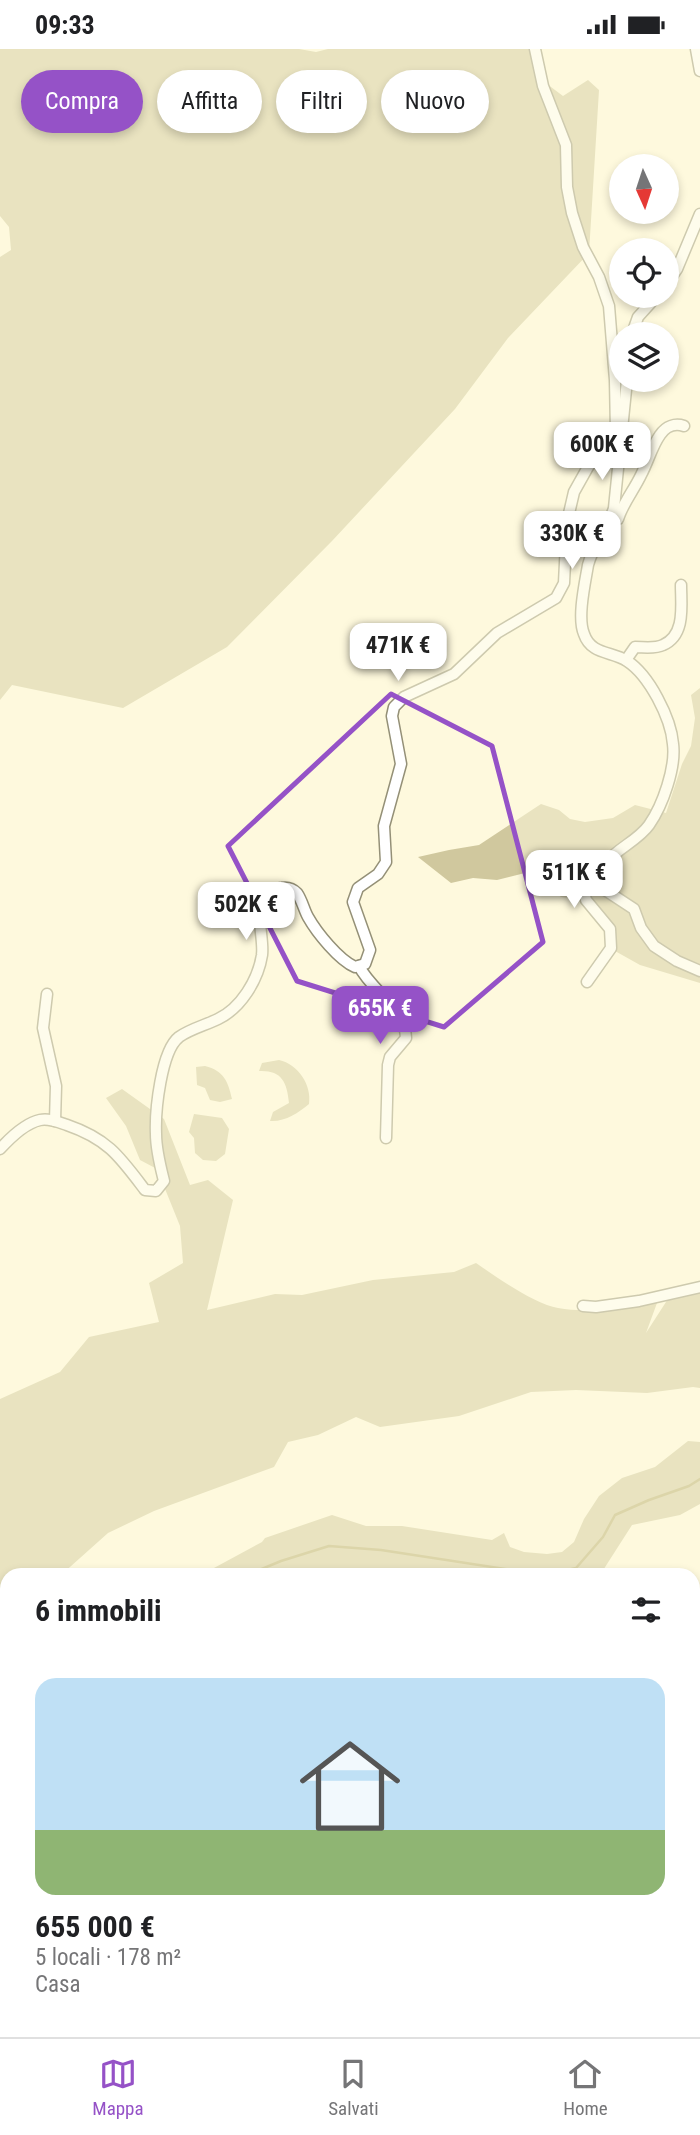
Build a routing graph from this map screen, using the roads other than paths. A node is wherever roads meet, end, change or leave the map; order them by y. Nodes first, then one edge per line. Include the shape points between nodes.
1 (535, 49) edge
2 (696, 49) edge
3 (700, 71) edge
4 (700, 214) edge
5 (679, 264) edge
6 (626, 392) edge
7 (684, 426) dead end
8 (621, 448) junction
9 (610, 522) junction
10 (681, 585) dead end
11 (626, 660) junction
12 (600, 870) junction
13 (359, 966) junction
14 (700, 971) edge
15 (587, 982) dead end
16 (47, 994) dead end
17 (55, 1121) junction
18 (386, 1138) dead end
19 (0, 1149) edge
20 (700, 1287) edge
21 (583, 1306) dead end

1 - 8 street via 542,86 566,145 572,213 609,306 616,432
2 - 3 street
4 - 5 street
6 - 8 street
7 - 9 street via 670,426 660,435 618,519
8 - 9 street
8 - 13 street via 600,451 574,492 566,522 564,583 556,598 497,633 454,674 404,697 394,707 401,764 384,826 386,862 379,874 358,888 353,902 370,950 365,964
9 - 11 street via 590,557 582,631 597,650
10 - 11 street via 681,621 672,638 656,647 635,647
11 - 12 street via 647,681 665,712 673,761 650,824
12 - 14 street via 602,888 634,909 647,939 665,954
12 - 15 street via 589,871 582,882 586,900 610,929 611,948
13 - 17 street via 344,962 309,919 299,896 286,888 265,896 259,906 262,953 245,995 228,1014 179,1038 167,1053 155,1131 164,1181 156,1191 145,1190 119,1156 98,1138
13 - 18 street via 364,978 393,1007 406,1032 388,1065
16 - 17 street via 43,1028 56,1086
17 - 19 street via 29,1124
20 - 21 street via 639,1301

